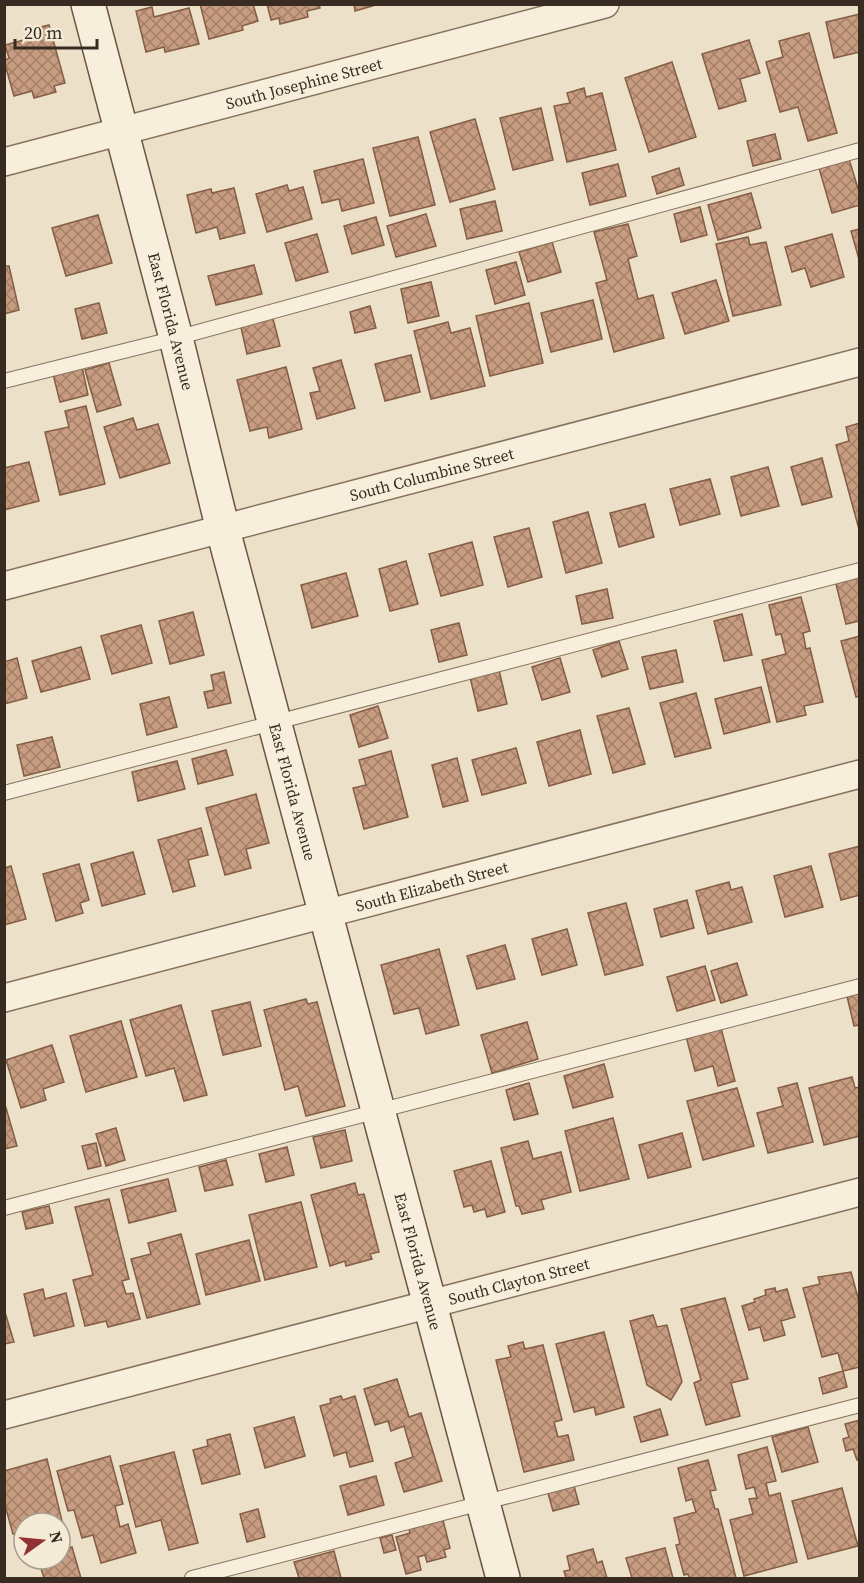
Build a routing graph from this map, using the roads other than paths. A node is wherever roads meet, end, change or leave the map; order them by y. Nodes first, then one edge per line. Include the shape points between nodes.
1 (88, 4) edge
2 (605, 4) edge
3 (121, 131) junction
4 (860, 150) edge
5 (4, 162) edge
6 (176, 338) junction
7 (860, 362) edge
8 (4, 381) edge
9 (223, 530) junction
10 (860, 570) edge
11 (4, 586) edge
12 (274, 724) junction
13 (860, 774) edge
14 (4, 793) edge
15 (326, 915) junction
16 (860, 986) edge
17 (4, 998) edge
18 (379, 1113) junction
19 (860, 1192) edge
20 (4, 1208) edge
21 (430, 1305) junction
22 (860, 1405) edge
23 (4, 1415) edge
24 (483, 1504) junction
25 (192, 1578) edge
26 (503, 1578) edge

1 - 3 street, East Florida Avenue
2 - 3 street, South Josephine Street
3 - 5 street, South Josephine Street
3 - 6 street, East Florida Avenue
4 - 6 lane
6 - 8 lane
6 - 9 street, East Florida Avenue
7 - 9 street, South Columbine Street
9 - 11 street, South Columbine Street
9 - 12 street, East Florida Avenue
10 - 12 lane
12 - 14 lane
12 - 15 street, East Florida Avenue
13 - 15 street, South Elizabeth Street
15 - 17 street, South Elizabeth Street
15 - 18 street, East Florida Avenue
16 - 18 lane
18 - 20 lane
18 - 21 street, East Florida Avenue
19 - 21 street, South Clayton Street
21 - 23 street, South Clayton Street
21 - 24 street, East Florida Avenue
22 - 24 lane
24 - 25 lane
24 - 26 street, East Florida Avenue

